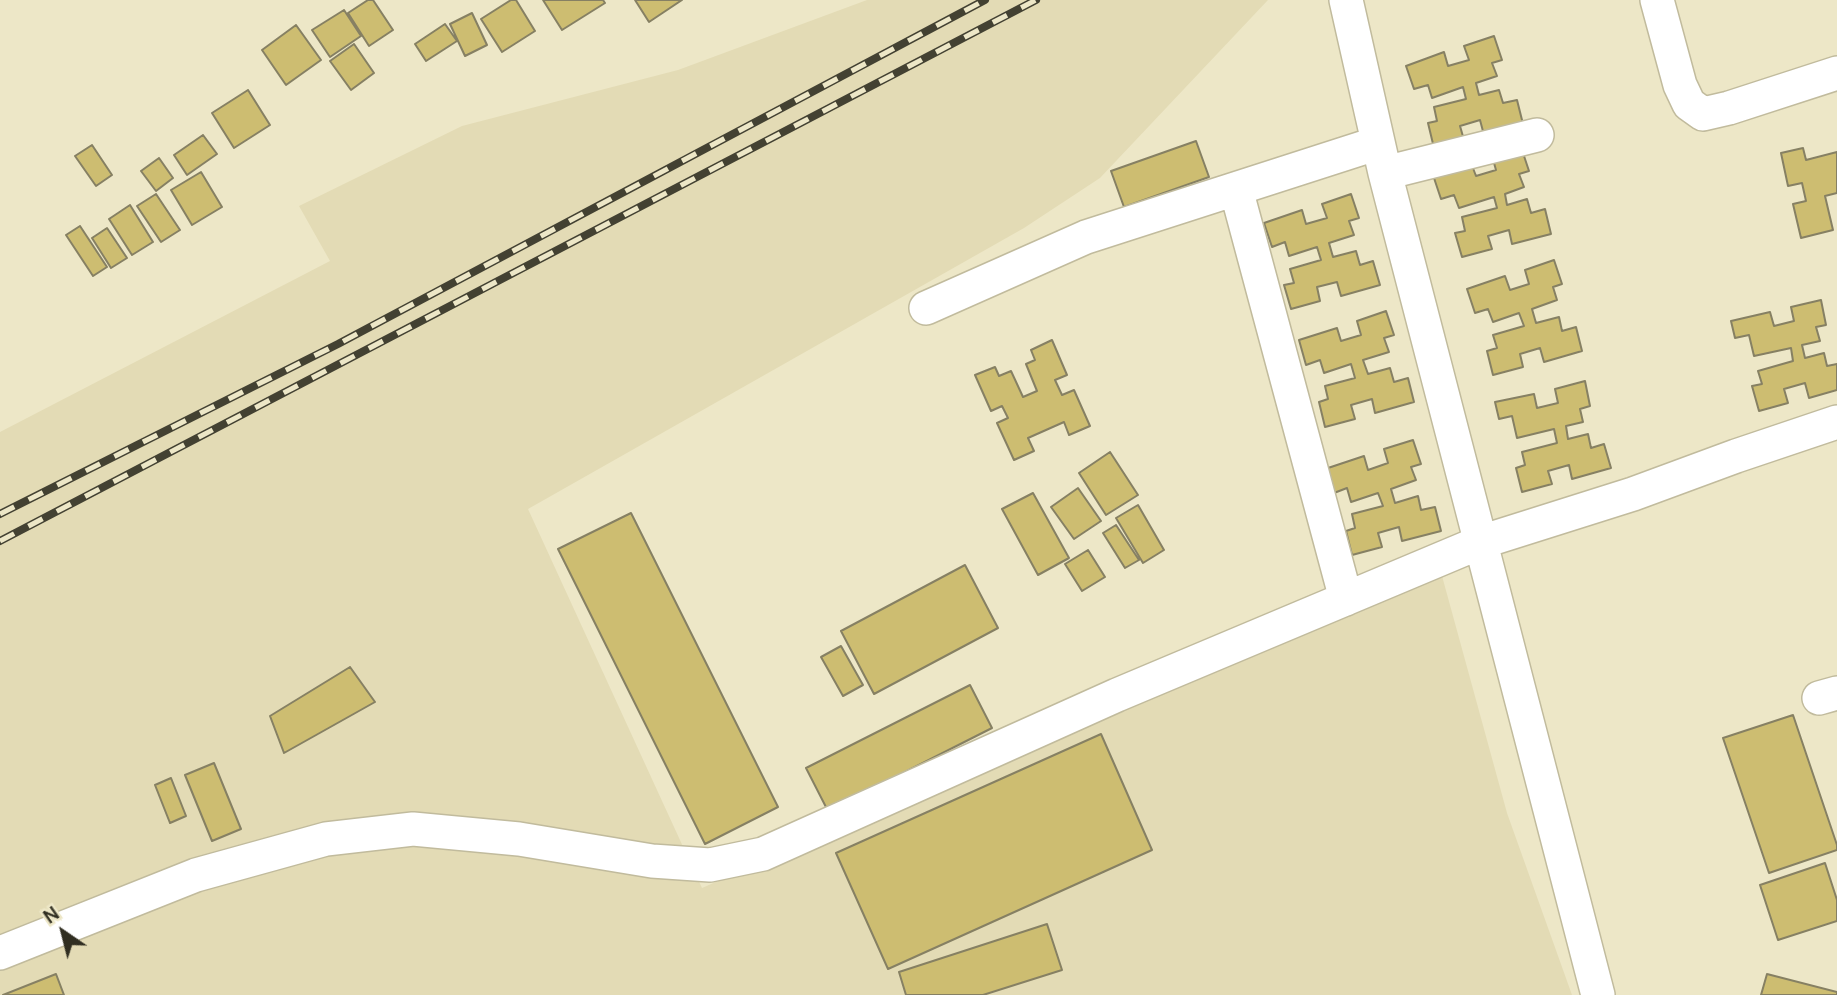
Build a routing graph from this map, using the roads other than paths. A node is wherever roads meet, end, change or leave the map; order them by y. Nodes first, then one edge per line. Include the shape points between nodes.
1 (1346, 0) edge
2 (1657, 0) edge
3 (1837, 73) edge
4 (1537, 135) dead end
5 (1382, 158) junction
6 (1236, 189) junction
7 (926, 308) dead end
8 (1837, 422) edge
9 (1481, 542) junction
10 (1346, 599) junction
11 (0, 953) edge
12 (1598, 995) edge

1 - 5 street
2 - 3 street via 1680,85 1689,104 1703,114
4 - 5 street
5 - 6 street
5 - 9 street
6 - 7 street via 1087,237
6 - 10 street
8 - 9 street
9 - 10 street
9 - 12 street
10 - 11 street via 1104,701 763,854 710,865 652,861 519,839 413,829 326,839 196,875

